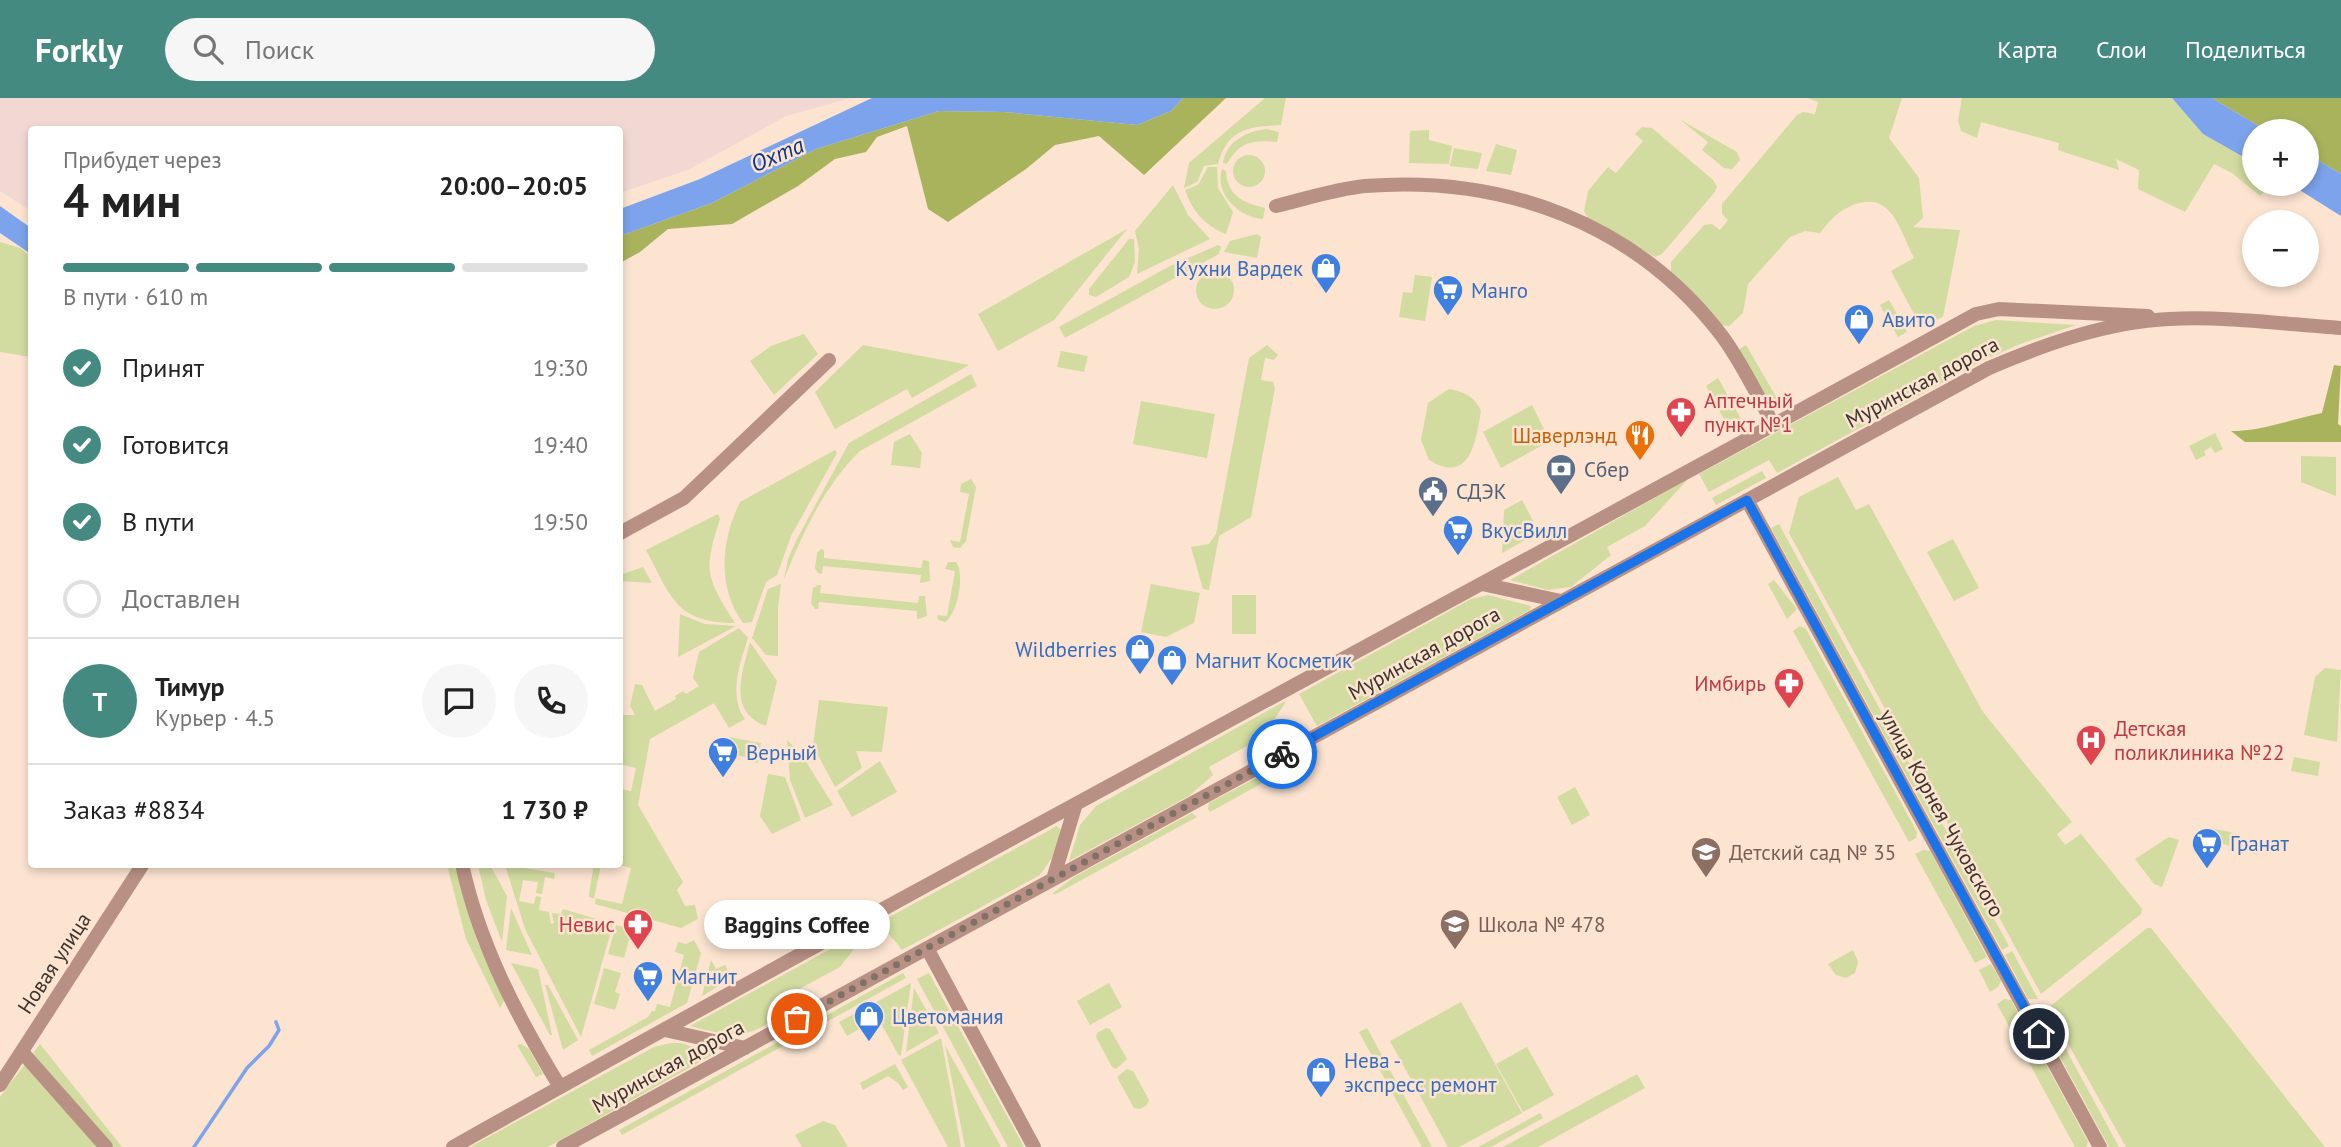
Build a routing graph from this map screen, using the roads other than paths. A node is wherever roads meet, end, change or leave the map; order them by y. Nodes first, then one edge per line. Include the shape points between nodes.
1 (1276, 206) dead end
2 (2167, 319) junction
3 (2341, 328) edge
4 (829, 360) dead end
5 (1773, 424) junction
6 (1747, 500) junction
7 (623, 531) edge
8 (1482, 584) junction
9 (1561, 601) junction
10 (1075, 807) junction
11 (140, 868) edge
12 (463, 868) edge
13 (1053, 879) junction
14 (927, 948) junction
15 (665, 1030) junction
16 (745, 1048) junction
17 (22, 1052) junction
18 (0, 1085) edge
19 (560, 1087) junction
20 (106, 1147) edge
21 (453, 1147) edge
22 (563, 1147) edge
23 (1034, 1147) edge
24 (2100, 1147) edge

1 - 5 street via 1362,186 1434,186 1505,195 1572,215 1658,268 1691,300 1724,338
2 - 3 street, Муринская дорога
2 - 5 street via 2125,313 1987,311
2 - 6 street, Муринская дорога via 2078,335 2032,349
4 - 7 street via 684,498
5 - 8 street
6 - 9 street, Муринская дорога
6 - 24 street, улица Корнея Чуковского
8 - 9 street
8 - 10 street
9 - 13 street, Муринская дорога
10 - 13 street
10 - 15 street
11 - 17 street, Новая улица
12 - 19 street via 490,955
13 - 14 street, Муринская дорога
14 - 16 street, Муринская дорога
14 - 23 street
15 - 16 street
15 - 19 street
16 - 22 street, Муринская дорога
17 - 18 street, Новая улица
17 - 20 street
19 - 21 street

